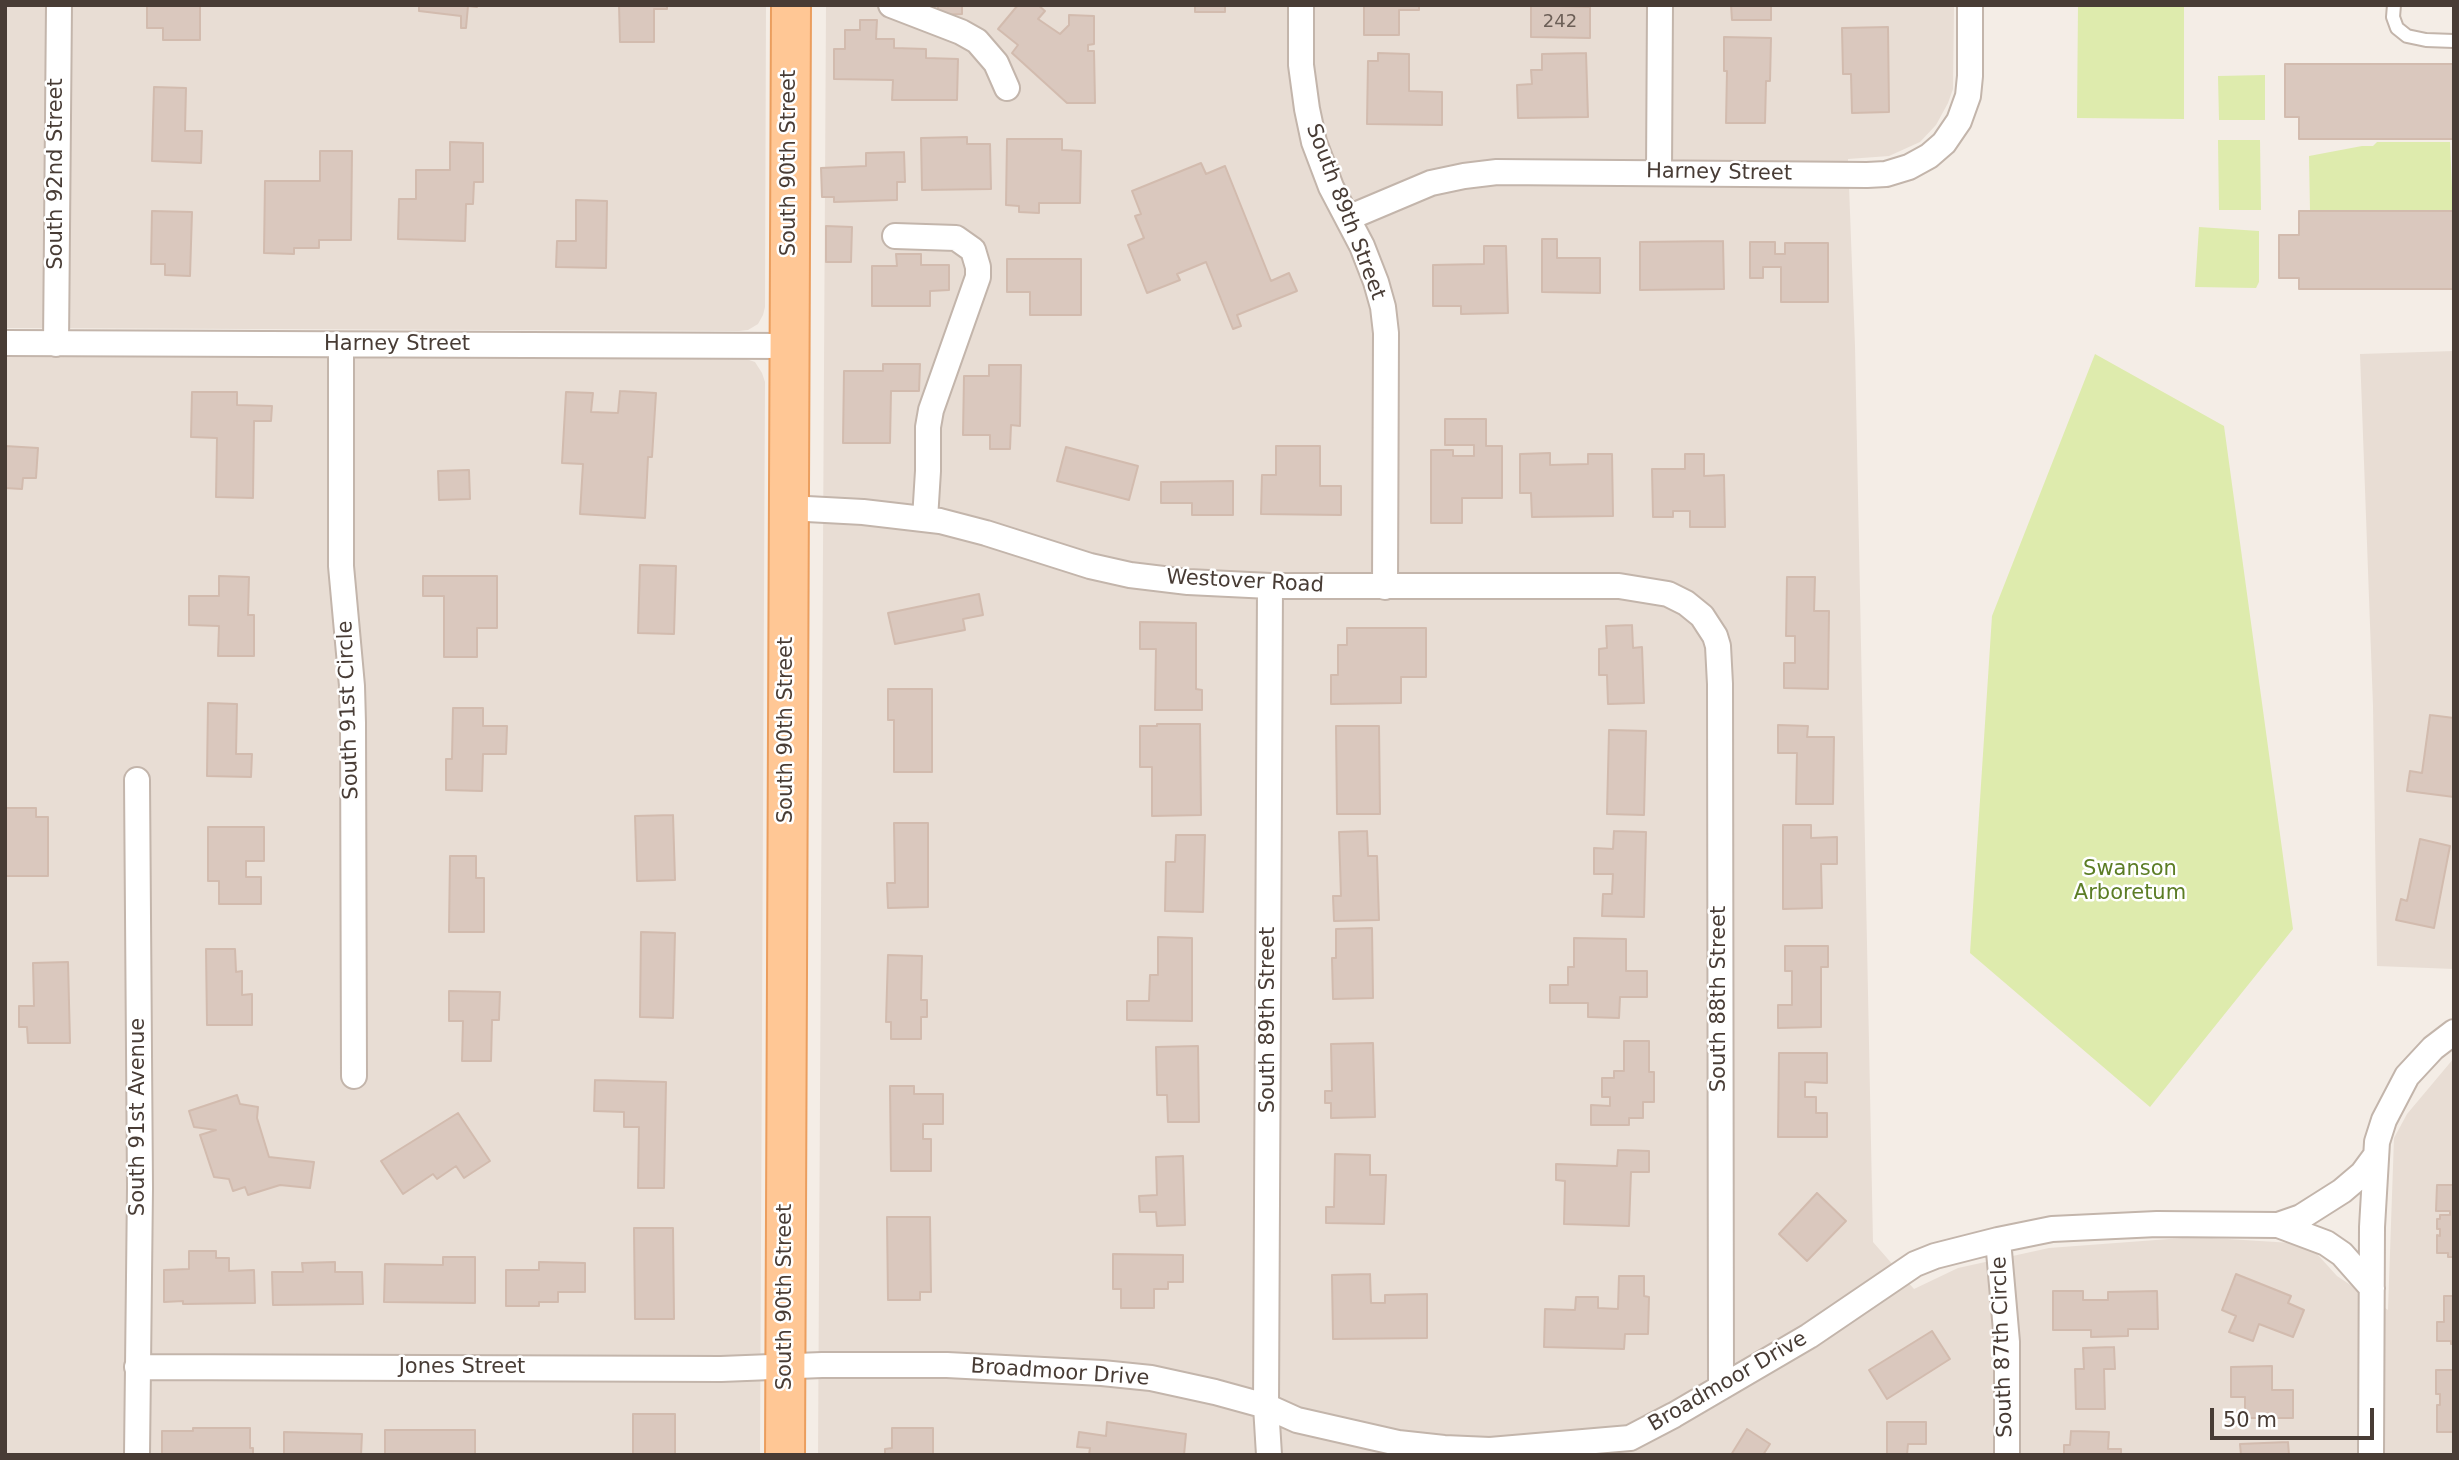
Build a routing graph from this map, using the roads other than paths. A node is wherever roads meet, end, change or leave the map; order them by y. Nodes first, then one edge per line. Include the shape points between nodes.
1 (59, 5) edge
2 (791, 5) edge
3 (891, 5) edge
4 (1301, 5) edge
5 (1660, 5) edge
6 (1970, 5) edge
7 (2394, 5) edge
8 (2454, 41) edge
9 (1007, 88) dead end
10 (1659, 172) junction
11 (1348, 218) junction
12 (895, 236) dead end
13 (5, 344) edge
14 (56, 344) junction
15 (341, 345) junction
16 (789, 346) junction
17 (788, 508) junction
18 (916, 517) junction
19 (1270, 586) junction
20 (1385, 587) junction
21 (1702, 617) joint
22 (137, 780) dead end
23 (2454, 1032) edge
24 (354, 1076) dead end
25 (2376, 1155) junction
26 (2278, 1225) junction
27 (1998, 1240) junction
28 (2372, 1289) junction
29 (786, 1366) junction
30 (137, 1367) junction
31 (1721, 1386) junction
32 (1266, 1406) junction
33 (1631, 1446) edge
34 (137, 1455) edge
35 (785, 1455) edge
36 (1269, 1455) edge
37 (2007, 1455) edge
38 (2371, 1455) edge

1 - 14 street, South 92nd Street
2 - 16 main road, South 90th Street
3 - 9 street via 977,41 996,63
4 - 11 street, South 89th Street via 1301,65 1314,142
5 - 10 street
6 - 10 street, Harney Street via 1969,86 1959,121 1944,143 1909,167 1867,175
7 - 8 lane via 2397,28 2407,36
10 - 11 street, Harney Street via 1464,176 1432,183
11 - 20 street, South 89th Street via 1377,282 1386,334
12 - 18 street via 956,238 977,258 978,277 932,410 929,471
13 - 14 street, Harney Street
14 - 15 street, Harney Street
15 - 16 street, Harney Street
15 - 24 street, South 91st Circle via 341,566 352,711
16 - 17 main road, South 90th Street
17 - 18 street, Westover Road
17 - 29 main road, South 90th Street
18 - 19 street, Westover Road via 1130,575
19 - 20 street, Westover Road
19 - 32 street, South 89th Street
20 - 21 street, Westover Road via 1619,586 1668,594
21 - 31 street, South 88th Street via 1718,646 1720,684
22 - 30 street, South 91st Avenue
23 - 25 street, Broadmoor Drive via 2433,1048 2401,1085 2384,1120
25 - 26 street, Broadmoor Drive via 2342,1191 2301,1217
25 - 28 street, Broadmoor Drive
26 - 27 street, Broadmoor Drive via 2103,1225
26 - 28 street, Broadmoor Drive via 2326,1242
27 - 31 street, Broadmoor Drive via 1916,1264 1809,1336
27 - 37 street, South 87th Circle via 2007,1342
28 - 38 street, Broadmoor Drive
29 - 30 street, Jones Street
29 - 32 street, Broadmoor Drive via 947,1365 1102,1373 1176,1383
29 - 35 main road, South 90th Street
30 - 34 street, South 91st Avenue
31 - 33 street, Broadmoor Drive
32 - 33 street, Broadmoor Drive via 1297,1420 1398,1443 1490,1450
32 - 36 street, South 89th Street

